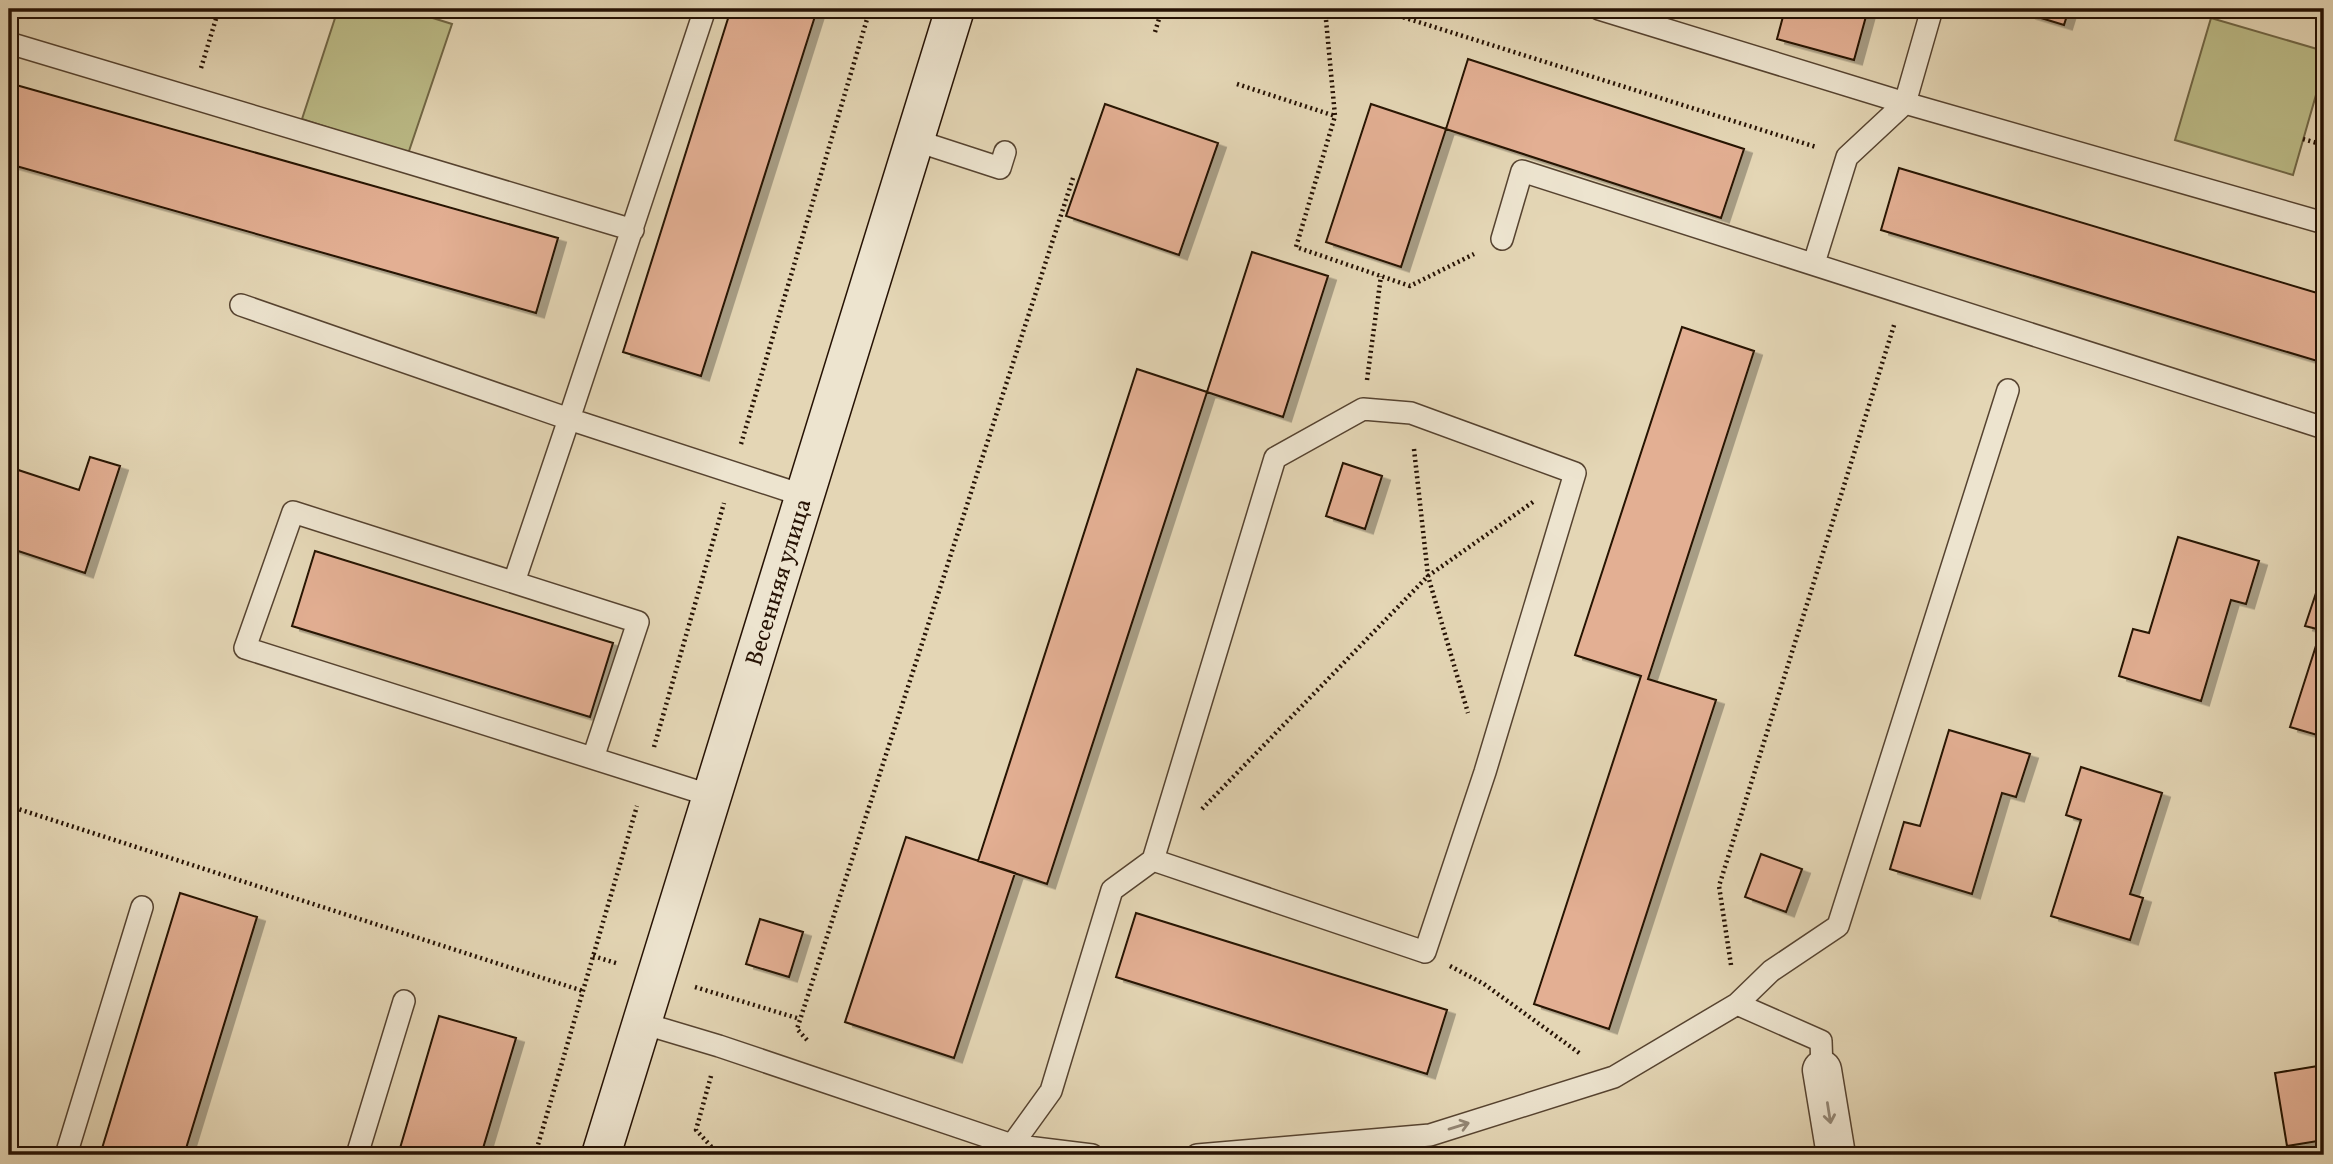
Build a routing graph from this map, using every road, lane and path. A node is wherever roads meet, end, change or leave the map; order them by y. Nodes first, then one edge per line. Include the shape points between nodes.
1 (219, 9) edge
2 (705, 9) edge
3 (870, 9) edge
4 (955, 9) edge
5 (1162, 9) edge
6 (1325, 9) edge
7 (1377, 9) edge
8 (1599, 9) edge
9 (1932, 9) edge
10 (1155, 32) dead end
11 (9, 43) edge
12 (1237, 84) dead end
13 (192, 98) junction
14 (1905, 103) junction
15 (1335, 116) junction
16 (2303, 139) dead end
17 (914, 140) junction
18 (2324, 145) edge
19 (1005, 152) dead end
20 (1847, 157) junction
21 (1074, 175) dead end
22 (2324, 223) edge
23 (633, 230) junction
24 (1502, 239) joint
25 (1814, 263) junction
26 (1381, 276) junction
27 (1905, 292) junction
28 (241, 304) dead end
29 (2008, 390) dead end
30 (1363, 409) junction
31 (1411, 413) junction
32 (569, 419) junction
33 (2324, 428) edge
34 (733, 472) junction
35 (1575, 473) junction
36 (805, 496) junction
37 (1427, 576) junction
38 (514, 582) junction
39 (593, 758) junction
40 (1485, 772) junction
41 (646, 776) junction
42 (712, 796) junction
43 (9, 806) edge
44 (1200, 811) dead end
45 (1153, 860) junction
46 (142, 906) dead end
47 (1425, 952) junction
48 (657, 976) junction
49 (583, 992) junction
50 (404, 1001) dead end
51 (1738, 1004) junction
52 (800, 1019) junction
53 (642, 1023) junction
54 (719, 1046) junction
55 (1822, 1070) joint
56 (1614, 1077) junction
57 (814, 1078) junction
58 (1012, 1145) junction
59 (1430, 1145) edge
60 (66, 1155) edge
61 (357, 1155) edge
62 (535, 1155) edge
63 (601, 1155) edge
64 (719, 1155) edge
65 (1092, 1155) edge
66 (1198, 1155) edge
67 (1836, 1155) edge

1 - 13 path
2 - 23 lane
3 - 34 path
4 - 17 street, Весенняя улица
5 - 10 path
6 - 15 path
7 - 20 path
8 - 14 lane
9 - 14 lane
11 - 13 lane
12 - 15 path
13 - 23 lane
14 - 20 lane
14 - 22 lane
15 - 26 path via 1296,247
16 - 18 path
17 - 19 lane via 1000,168
17 - 36 street, Весенняя улица
20 - 25 lane
21 - 52 path
23 - 32 lane
24 - 25 lane via 1522,171
24 - 26 path via 1410,286
25 - 27 lane
26 - 30 path
27 - 33 lane
27 - 51 path via 1719,886
28 - 32 lane
29 - 51 lane via 1838,926 1771,971
30 - 31 lane
30 - 45 lane via 1275,458
31 - 35 lane
31 - 37 path
32 - 34 lane
32 - 38 lane
34 - 36 lane
34 - 41 path
35 - 37 path
35 - 40 lane
36 - 42 street, Весенняя улица
37 - 40 path
37 - 44 path
38 - 39 lane via 638,622
38 - 39 lane via 293,512 246,648
39 - 41 lane
40 - 47 lane
41 - 42 lane
41 - 49 path
42 - 48 street, Весенняя улица
43 - 49 path
45 - 47 lane
45 - 58 lane via 1112,890 1051,1091
46 - 60 lane
47 - 56 path via 1484,984
48 - 52 path
48 - 53 street, Весенняя улица
49 - 62 path
50 - 61 lane
51 - 55 lane via 1821,1041
51 - 56 lane
52 - 57 path via 797,1029 821,1055
53 - 54 lane
53 - 63 street, Весенняя улица
54 - 57 lane
54 - 64 path via 696,1130
55 -> 67 street
59 -> 56 lane
57 - 58 lane
58 - 65 lane
59 - 66 lane

